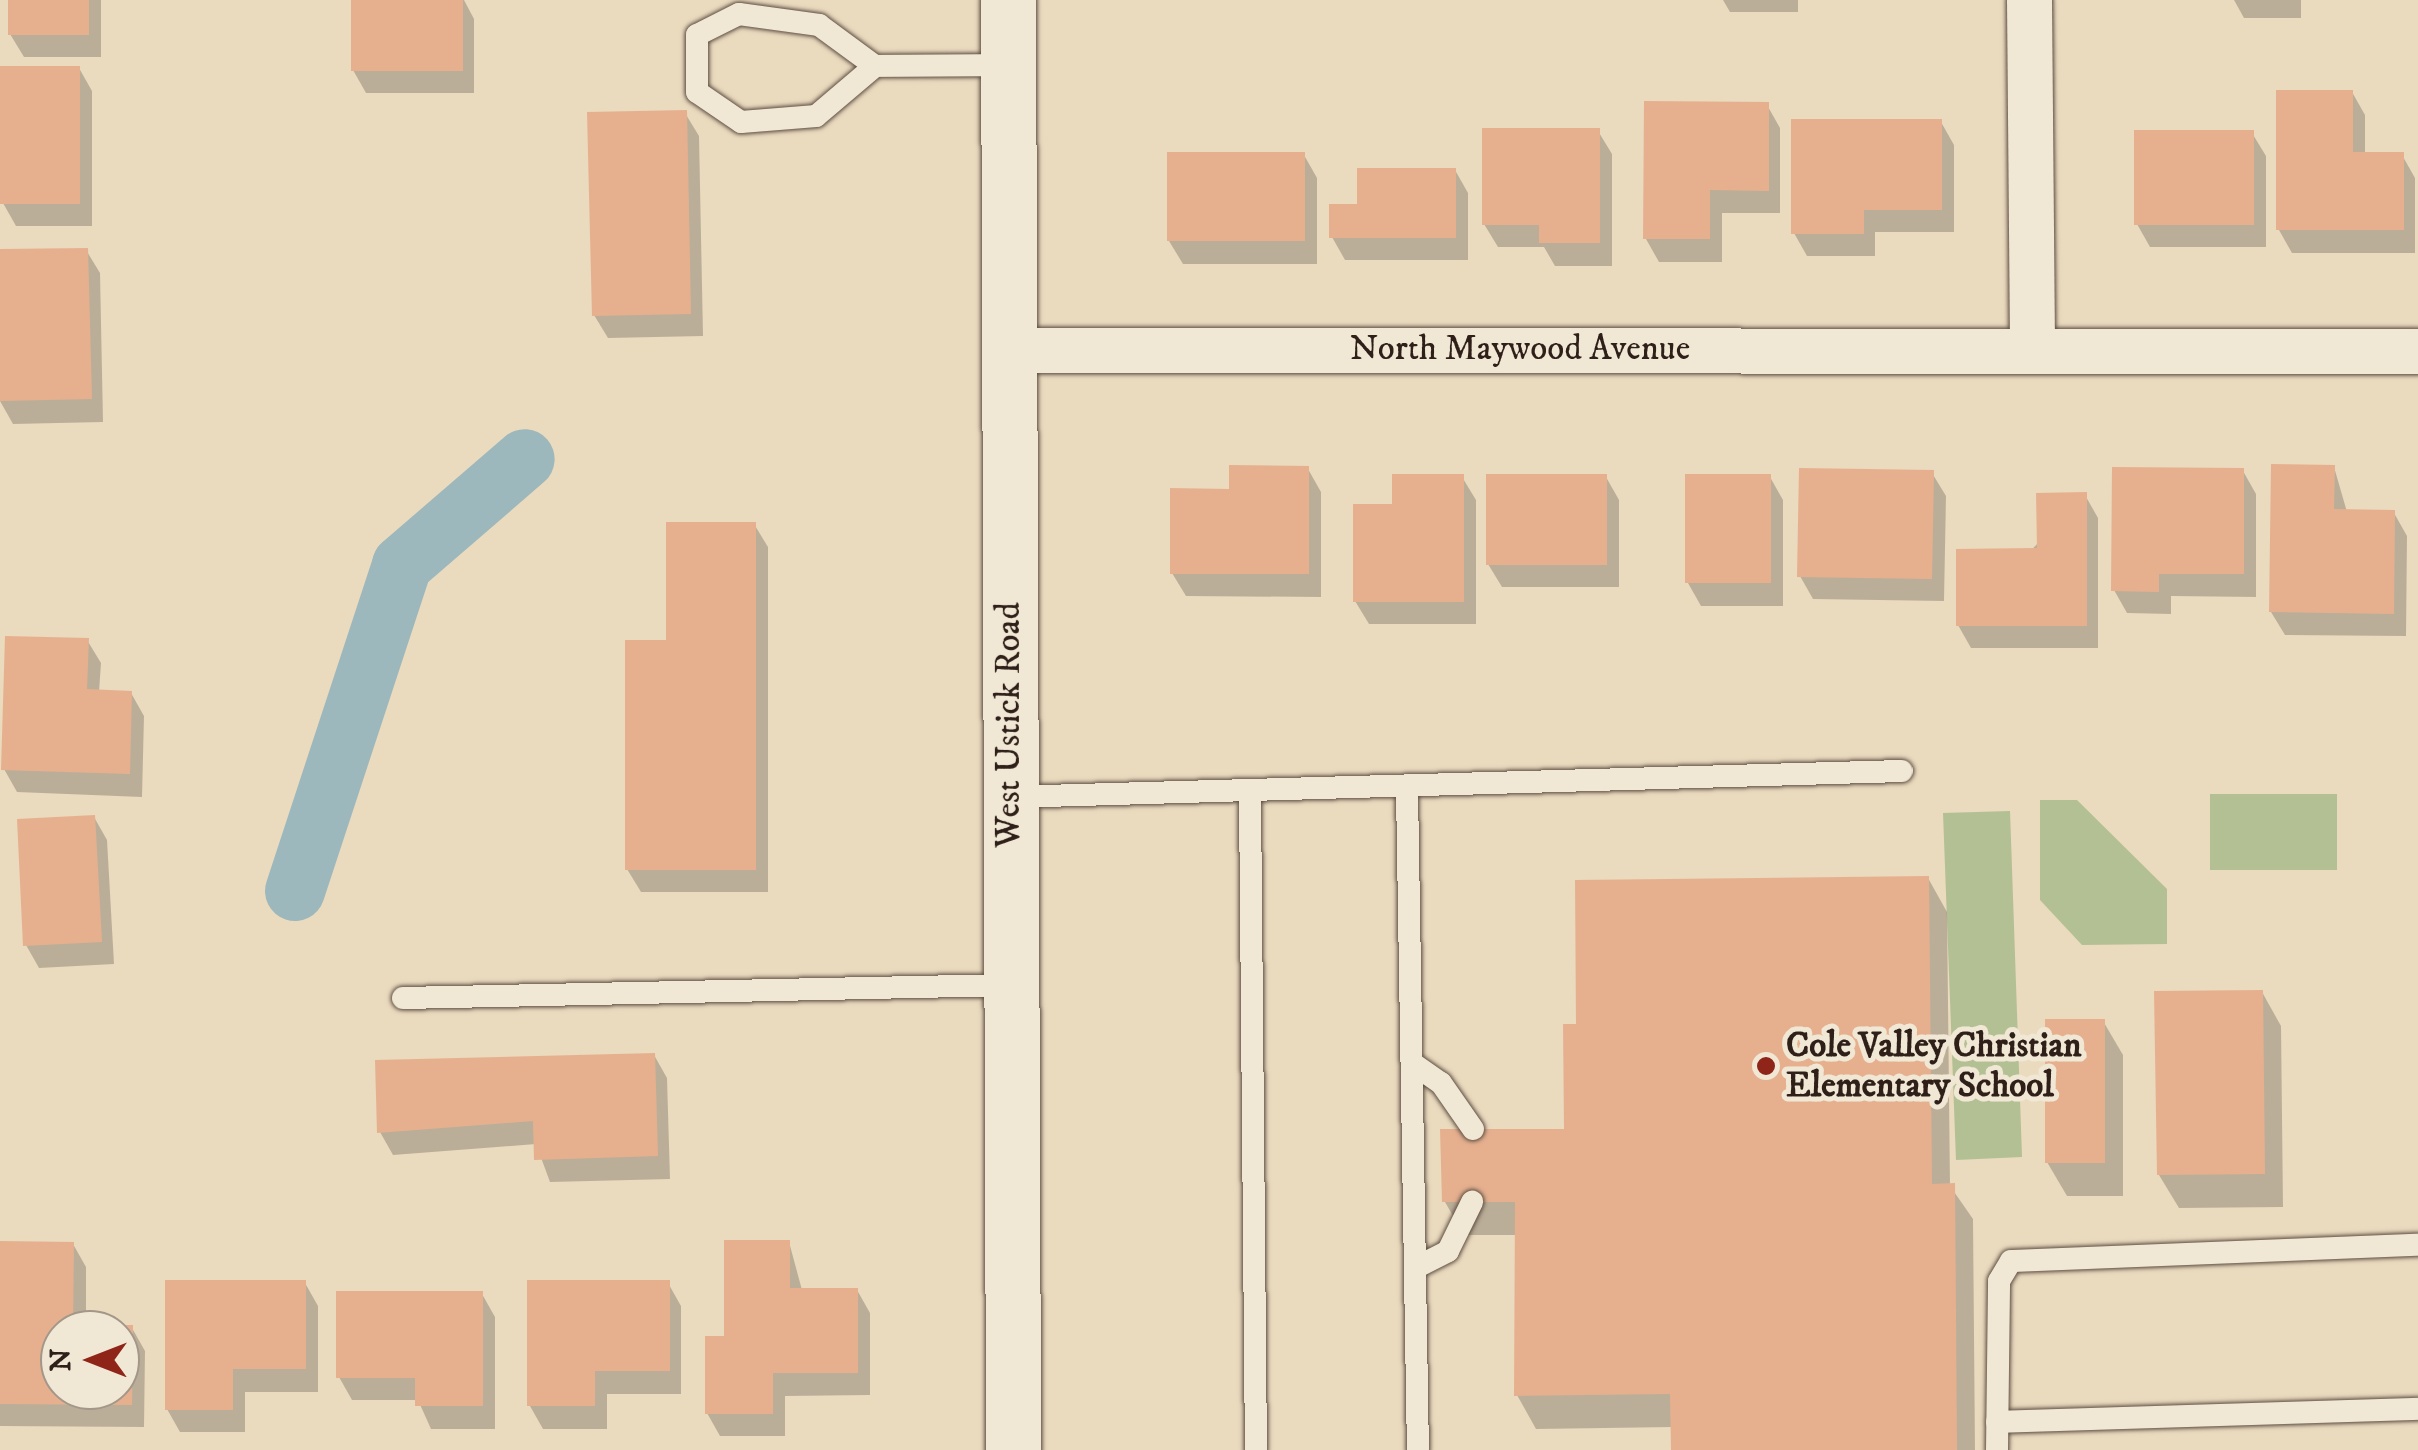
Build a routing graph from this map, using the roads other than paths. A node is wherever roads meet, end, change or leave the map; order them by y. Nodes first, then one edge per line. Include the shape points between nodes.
1 (1008, 0) edge
2 (2029, 0) edge
3 (1008, 65) junction
4 (876, 66) junction
5 (2032, 347) junction
6 (1008, 350) junction
7 (2418, 352) edge
8 (1902, 771) dead end
9 (1407, 790) junction
10 (1250, 795) junction
11 (1010, 797) junction
12 (1008, 985) junction
13 (403, 998) dead end
14 (1412, 1063) junction
15 (1474, 1128) dead end
16 (1472, 1202) dead end
17 (2418, 1245) edge
18 (1414, 1268) junction
19 (2418, 1409) edge
20 (1997, 1422) junction
21 (1013, 1450) edge
22 (1256, 1450) edge
23 (1418, 1450) edge
24 (1997, 1450) edge

1 - 3 main road, West Ustick Road
2 - 5 street
3 - 4 lane
3 - 6 main road, West Ustick Road
4 - 4 lane via 818,25 739,14 697,34 697,92 741,122 816,116
5 - 6 street, North Maywood Avenue
5 - 7 street, North Maywood Avenue
6 - 11 main road, West Ustick Road
8 - 9 lane
9 - 10 lane
9 - 14 lane
10 - 11 lane
10 - 22 lane
11 - 12 main road, West Ustick Road
12 - 13 lane
12 - 21 main road, West Ustick Road
14 - 15 lane via 1441,1083
14 - 18 lane
16 - 18 lane via 1448,1250
17 - 20 lane via 2011,1261 1999,1281
18 - 23 lane
19 - 20 lane
20 - 24 lane

